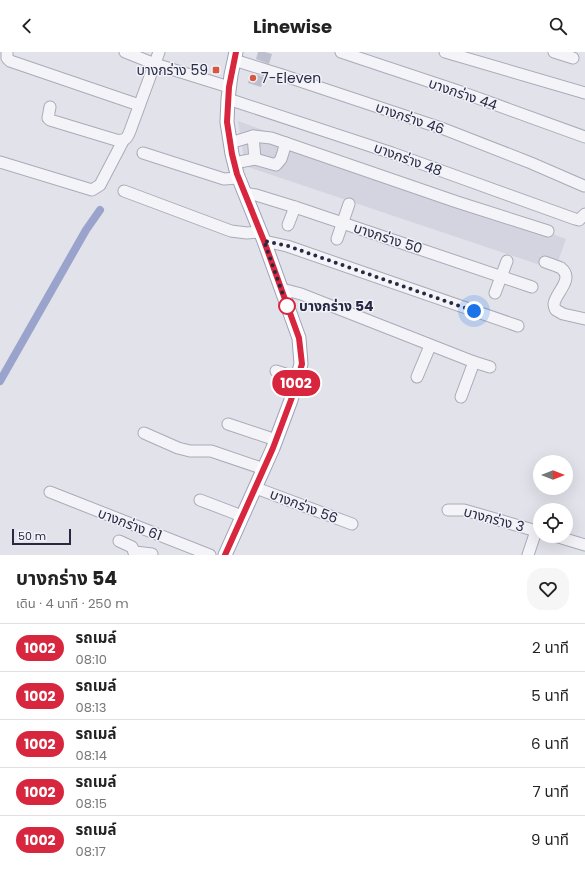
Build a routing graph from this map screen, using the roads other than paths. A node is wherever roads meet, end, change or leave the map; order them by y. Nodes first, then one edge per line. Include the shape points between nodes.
1 (7, 52) edge
2 (125, 52) edge
3 (159, 52) edge
4 (341, 52) edge
5 (445, 52) edge
6 (554, 52) edge
7 (235, 56) edge
8 (573, 58) dead end
9 (155, 64) junction
10 (228, 93) junction
11 (585, 93) edge
12 (139, 105) junction
13 (50, 107) dead end
14 (254, 136) junction
15 (585, 137) edge
16 (122, 141) junction
17 (230, 143) junction
18 (286, 143) junction
19 (143, 153) dead end
20 (255, 159) junction
21 (0, 162) edge
22 (234, 163) junction
23 (238, 178) junction
24 (584, 186) dead end
25 (124, 191) dead end
26 (244, 193) junction
27 (349, 204) dead end
28 (295, 207) junction
29 (585, 214) edge
30 (342, 223) junction
31 (288, 225) dead end
32 (548, 231) dead end
33 (262, 236) junction
34 (337, 239) dead end
35 (507, 261) dead end
36 (545, 262) dead end
37 (502, 276) junction
38 (532, 287) dead end
39 (282, 290) junction
40 (495, 293) dead end
41 (585, 319) edge
42 (518, 326) dead end
43 (430, 346) junction
44 (474, 362) junction
45 (490, 367) dead end
46 (276, 371) dead end
47 (417, 377) dead end
48 (298, 378) junction
49 (461, 397) dead end
50 (228, 424) dead end
51 (144, 433) dead end
52 (276, 440) junction
53 (264, 469) junction
54 (256, 488) junction
55 (50, 492) dead end
56 (200, 500) dead end
57 (448, 510) dead end
58 (242, 516) junction
59 (352, 524) dead end
60 (533, 530) edge
61 (119, 541) dead end
62 (573, 541) edge
63 (533, 543) edge
64 (585, 545) edge
65 (135, 554) edge
66 (152, 554) dead end
67 (210, 555) edge
68 (225, 555) edge
69 (528, 555) edge

1 - 12 street via 10,61
2 - 9 street
3 - 9 street
4 - 15 street, บางกร่าง 44
5 - 11 street
6 - 8 street
7 - 10 main road
7 - 24 street, บางกร่าง 46 via 282,75 444,129
9 - 10 street
9 - 12 street
10 - 17 main road via 227,122
10 - 29 street, บางกร่าง 48 via 575,219 579,220
12 - 16 street via 130,132
13 - 16 street via 50,120
14 - 17 street
14 - 18 street
14 - 20 street
16 - 21 street via 100,184 92,190
17 - 22 main road
18 - 20 street via 281,159 276,165
18 - 32 street
19 - 23 street via 224,179
20 - 22 street
22 - 23 main road
23 - 26 main road
25 - 33 street via 231,231
26 - 28 street, บางกร่าง 50
26 - 33 main road
27 - 30 street
28 - 30 street, บางกร่าง 50
28 - 31 street
30 - 34 street
30 - 37 street, บางกร่าง 50
33 - 39 main road
33 - 42 street
35 - 37 street
36 - 41 street via 561,269 564,274 564,286 554,304 556,310
37 - 38 street, บางกร่าง 50
37 - 40 street
39 - 43 street via 301,294
39 - 48 main road via 299,338 302,364
43 - 44 street
43 - 47 street
44 - 45 street
44 - 49 street
46 - 48 street
48 - 52 main road
50 - 52 street
51 - 53 street via 178,448 211,451
52 - 53 main road
53 - 54 main road
54 - 58 main road
54 - 59 street, บางกร่าง 56
55 - 67 street, บางกร่าง 61
56 - 58 street
57 - 60 street, บางกร่าง 3 via 464,510
58 - 68 main road
61 - 65 street via 131,546
62 - 64 street
63 - 69 street
65 - 66 street

